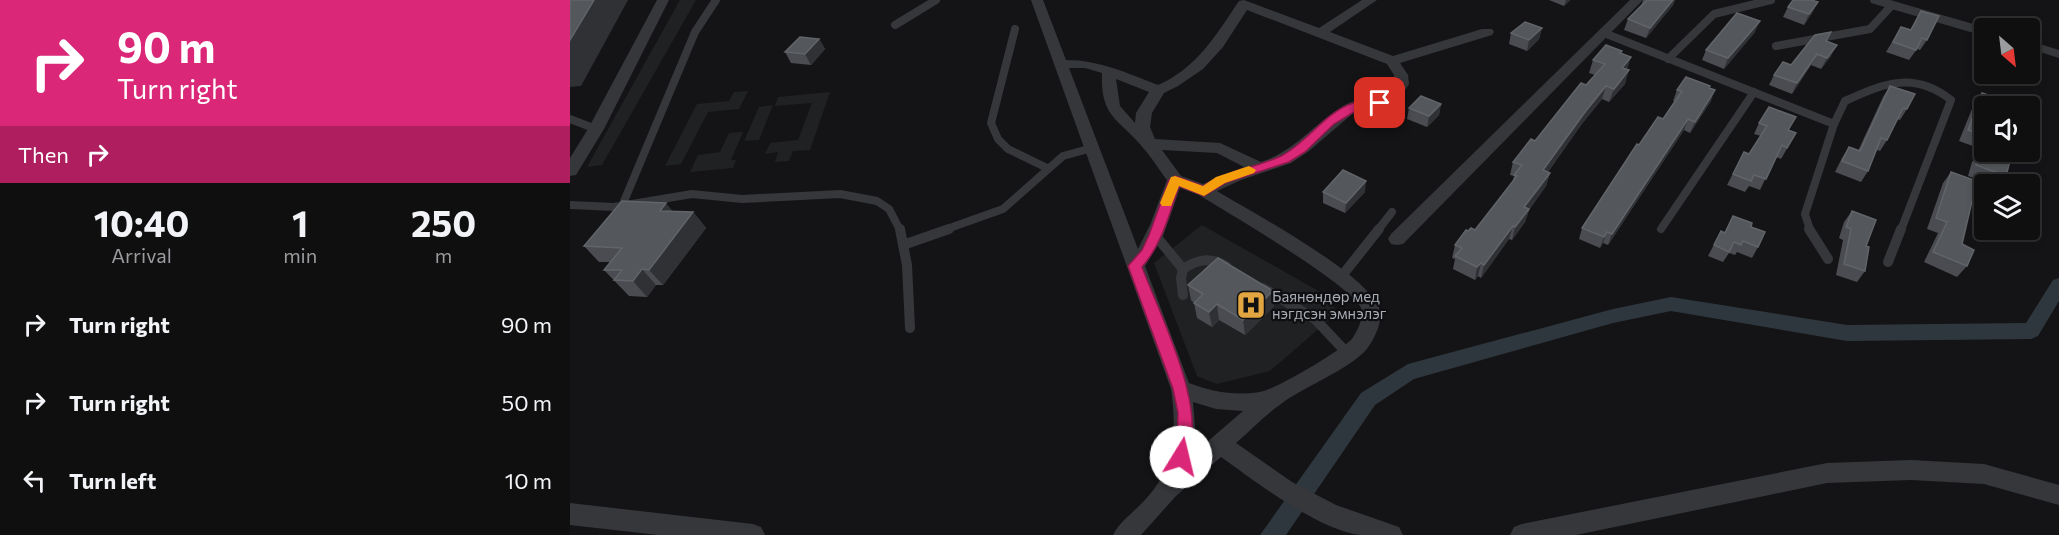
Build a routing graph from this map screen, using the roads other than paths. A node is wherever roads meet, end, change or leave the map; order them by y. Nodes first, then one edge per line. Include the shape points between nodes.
1 (663, 0) edge
2 (716, 0) edge
3 (936, 0) edge
4 (1037, 0) edge
5 (1371, 0) edge
6 (1637, 0) edge
7 (1771, 0) edge
8 (1876, 0) edge
9 (1246, 2) edge
10 (1892, 5) junction
11 (894, 25) dead end
12 (1015, 29) dead end
13 (1974, 29) edge
14 (1487, 32) dead end
15 (1320, 33) junction
16 (1604, 33) junction
17 (1776, 46) dead end
18 (2040, 48) edge
19 (2059, 54) edge
20 (1668, 59) junction
21 (1392, 61) junction
22 (1060, 64) junction
23 (1109, 71) junction
24 (1158, 90) junction
25 (1754, 92) junction
26 (570, 119) edge
27 (1834, 124) junction
28 (596, 129) junction
29 (1149, 144) junction
30 (1092, 148) junction
31 (1047, 168) junction
32 (1259, 168) junction
33 (570, 171) edge
34 (1175, 180) junction
35 (1204, 191) junction
36 (570, 205) edge
37 (622, 206) junction
38 (1392, 212) dead end
39 (1661, 229) dead end
40 (1155, 235) junction
41 (1397, 239) dead end
42 (903, 245) junction
43 (1828, 260) dead end
44 (1888, 262) dead end
45 (1135, 266) junction
46 (1183, 269) junction
47 (1235, 271) edge
48 (1341, 277) junction
49 (1255, 283) edge
50 (1183, 295) dead end
51 (910, 328) dead end
52 (1347, 353) junction
53 (1181, 389) junction
54 (1274, 397) junction
55 (1220, 444) junction
56 (1170, 488) junction
57 (2059, 495) edge
58 (570, 514) edge
59 (753, 535) edge
60 (1125, 535) edge
61 (1391, 535) edge
62 (1522, 535) edge

1 - 28 street
2 - 37 lane via 695,32
3 - 11 lane
4 - 22 street
5 - 15 street
6 - 16 street
7 - 20 lane via 1714,14
8 - 10 street
9 - 15 street
9 - 24 street via 1191,74
10 - 13 street
10 - 17 lane via 1870,29
12 - 31 lane via 991,123 1008,149
14 - 21 street
15 - 21 street
16 - 20 lane
16 - 41 street
18 - 19 street
20 - 25 lane
21 - 32 street via 1402,84 1390,98 1350,109 1301,149
22 - 23 street via 1085,64
22 - 30 street
23 - 24 street
23 - 29 street via 1108,94 1114,110
24 - 29 street via 1144,113 1142,127
25 - 27 lane
25 - 39 lane
26 - 28 lane
27 - 43 lane via 1805,214 1807,226
27 - 44 lane via 1845,101 1901,80 1936,89 1951,100
28 - 33 street
29 - 32 street via 1220,148
29 - 34 street
30 - 31 lane via 1063,156
30 - 45 street
31 - 42 lane via 1003,209
32 - 35 street via 1221,180
34 - 35 street
34 - 40 street
35 - 48 street
36 - 37 lane
37 - 42 lane via 695,193 741,199 799,194 860,196 888,207 898,222
38 - 48 lane
40 - 45 street via 1147,253
40 - 46 lane
42 - 51 lane
45 - 53 street
46 - 47 lane via 1206,258
46 - 50 lane
48 - 52 street via 1362,295 1371,310 1369,327 1358,345
49 - 52 lane via 1315,319
52 - 54 street
53 - 54 street via 1205,399 1235,404
53 - 56 street via 1186,413 1185,441
54 - 55 street
55 - 56 street
55 - 61 street via 1284,489 1330,514
56 - 60 street
57 - 62 street via 1984,474 1911,470 1827,473
58 - 59 street

